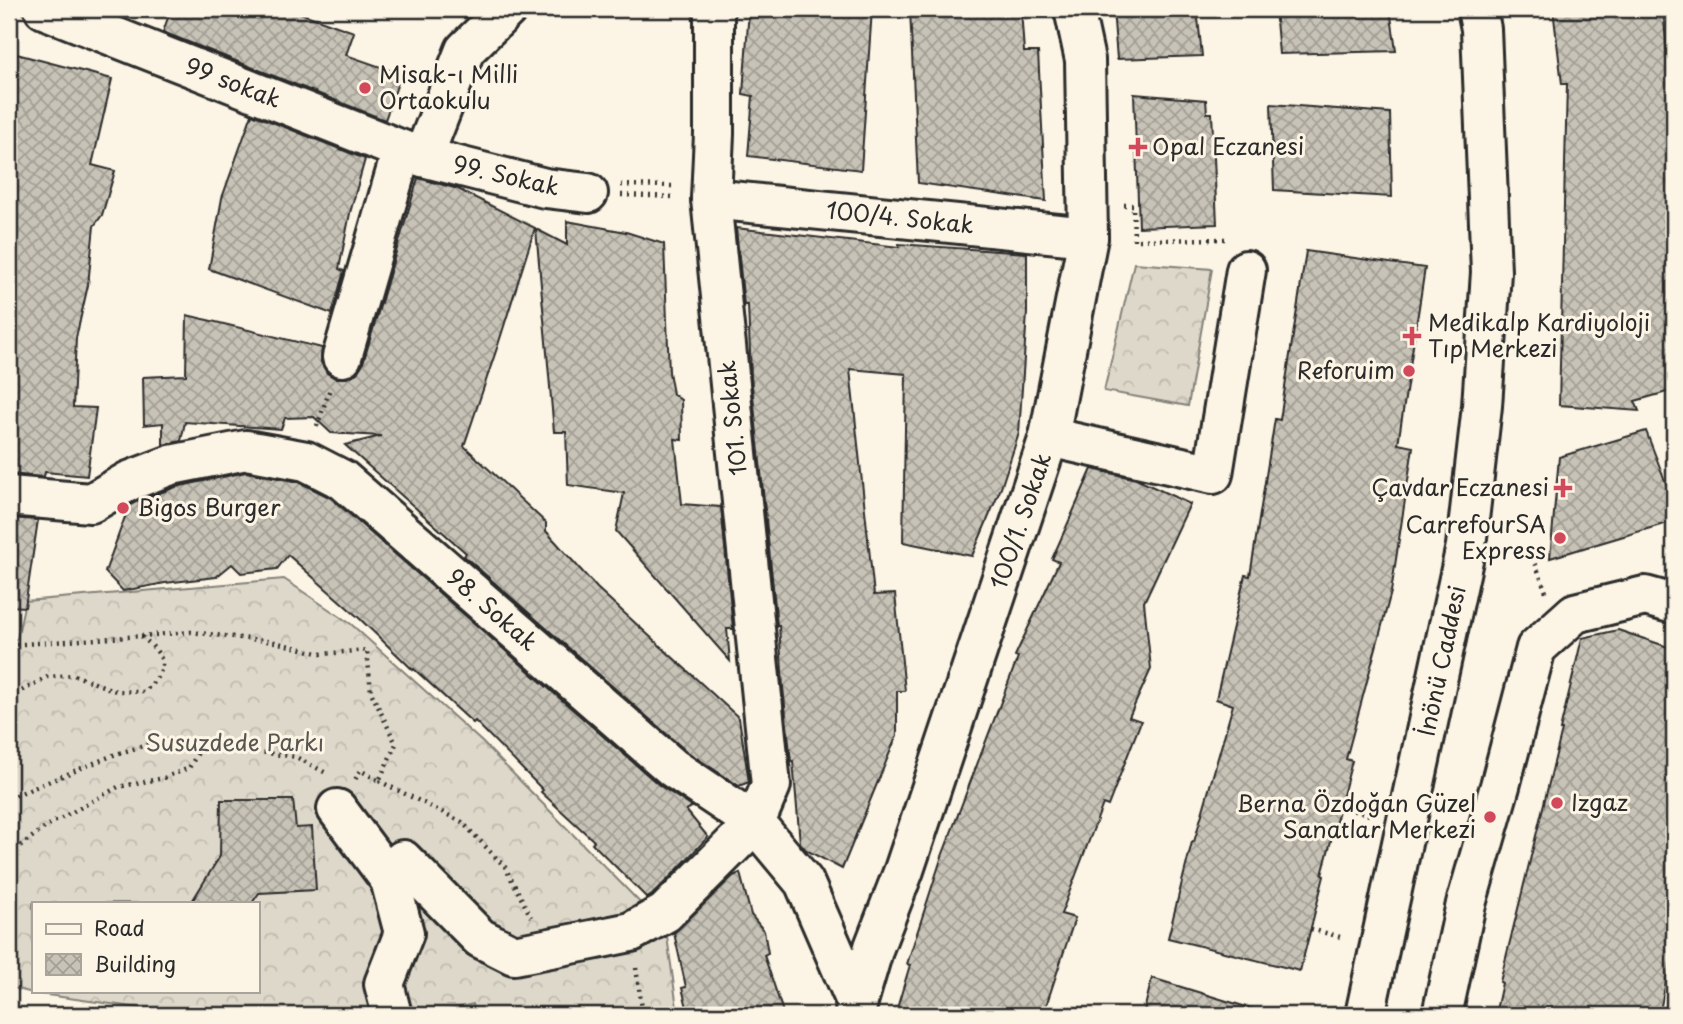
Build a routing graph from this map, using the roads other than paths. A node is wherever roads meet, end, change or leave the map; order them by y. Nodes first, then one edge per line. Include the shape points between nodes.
1 (44, 9) edge
2 (473, 9) edge
3 (507, 9) edge
4 (714, 9) edge
5 (1074, 9) edge
6 (1477, 9) edge
7 (465, 50) junction
8 (413, 153) junction
9 (599, 189) road end
10 (697, 193) junction
11 (1088, 221) junction
12 (1246, 270) dead end
13 (342, 357) dead end
14 (1049, 438) junction
15 (9, 496) edge
16 (1674, 604) edge
17 (340, 791) road end
18 (755, 823) junction
19 (390, 880) junction
20 (804, 882) junction
21 (874, 947) junction
22 (856, 1009) edge
23 (392, 1015) edge
24 (1365, 1015) edge
25 (1442, 1015) edge

1 - 8 street, 99 sokak
2 - 7 street
3 - 7 street
4 - 10 street, 101. Sokak via 714,134
5 - 11 street, 100/1. Sokak via 1085,60
6 - 24 street, İnönü Caddesi via 1491,272 1478,444 1466,546
7 - 8 street
8 - 9 street, 99. Sokak via 545,188
8 - 13 street
10 - 11 street, 100/4. Sokak
10 - 18 street, 101. Sokak via 771,785
11 - 14 street, 100/1. Sokak
12 - 14 street via 1213,474
14 - 21 street, 100/1. Sokak
15 - 18 street, 98. Sokak via 91,503 130,481 171,466 246,450 306,461 342,480 673,768
16 - 25 street via 1644,596 1575,613 1536,648 1466,904
17 - 19 street
18 - 19 street via 665,913 631,932 514,955 480,938 403,860
18 - 20 street, 98. Sokak
19 - 23 street via 404,933 384,984
20 - 21 street
20 - 22 street, 98. Sokak
21 - 22 street, 100/1. Sokak

